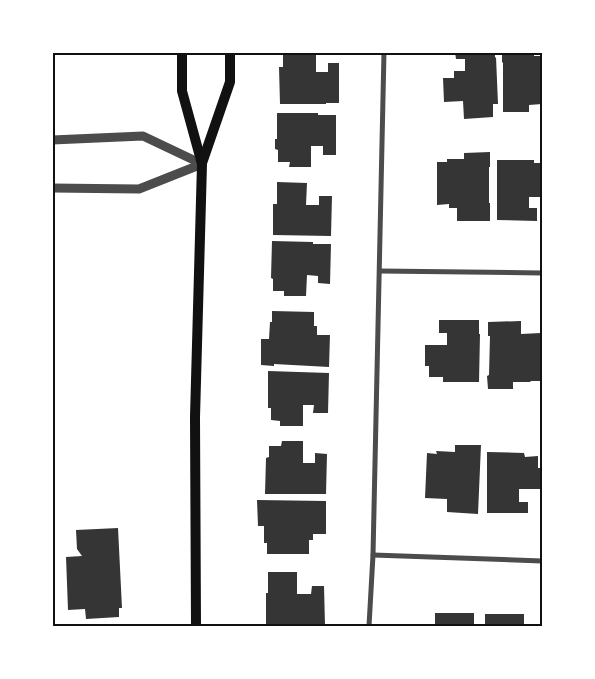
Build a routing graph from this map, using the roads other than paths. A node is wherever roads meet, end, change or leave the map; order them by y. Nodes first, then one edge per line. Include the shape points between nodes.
1 (182, 52) edge
2 (230, 52) edge
3 (384, 52) edge
4 (52, 140) edge
5 (202, 164) junction
6 (52, 188) edge
7 (380, 271) junction
8 (542, 273) edge
9 (373, 555) junction
10 (542, 561) edge
11 (196, 626) edge
12 (369, 626) edge

1 - 5 main road via 182,91
2 - 5 main road via 230,82
3 - 7 street
4 - 5 street via 143,136
5 - 6 street via 140,189
5 - 11 main road via 195,417
7 - 8 street
7 - 9 street
9 - 10 street
9 - 12 street

